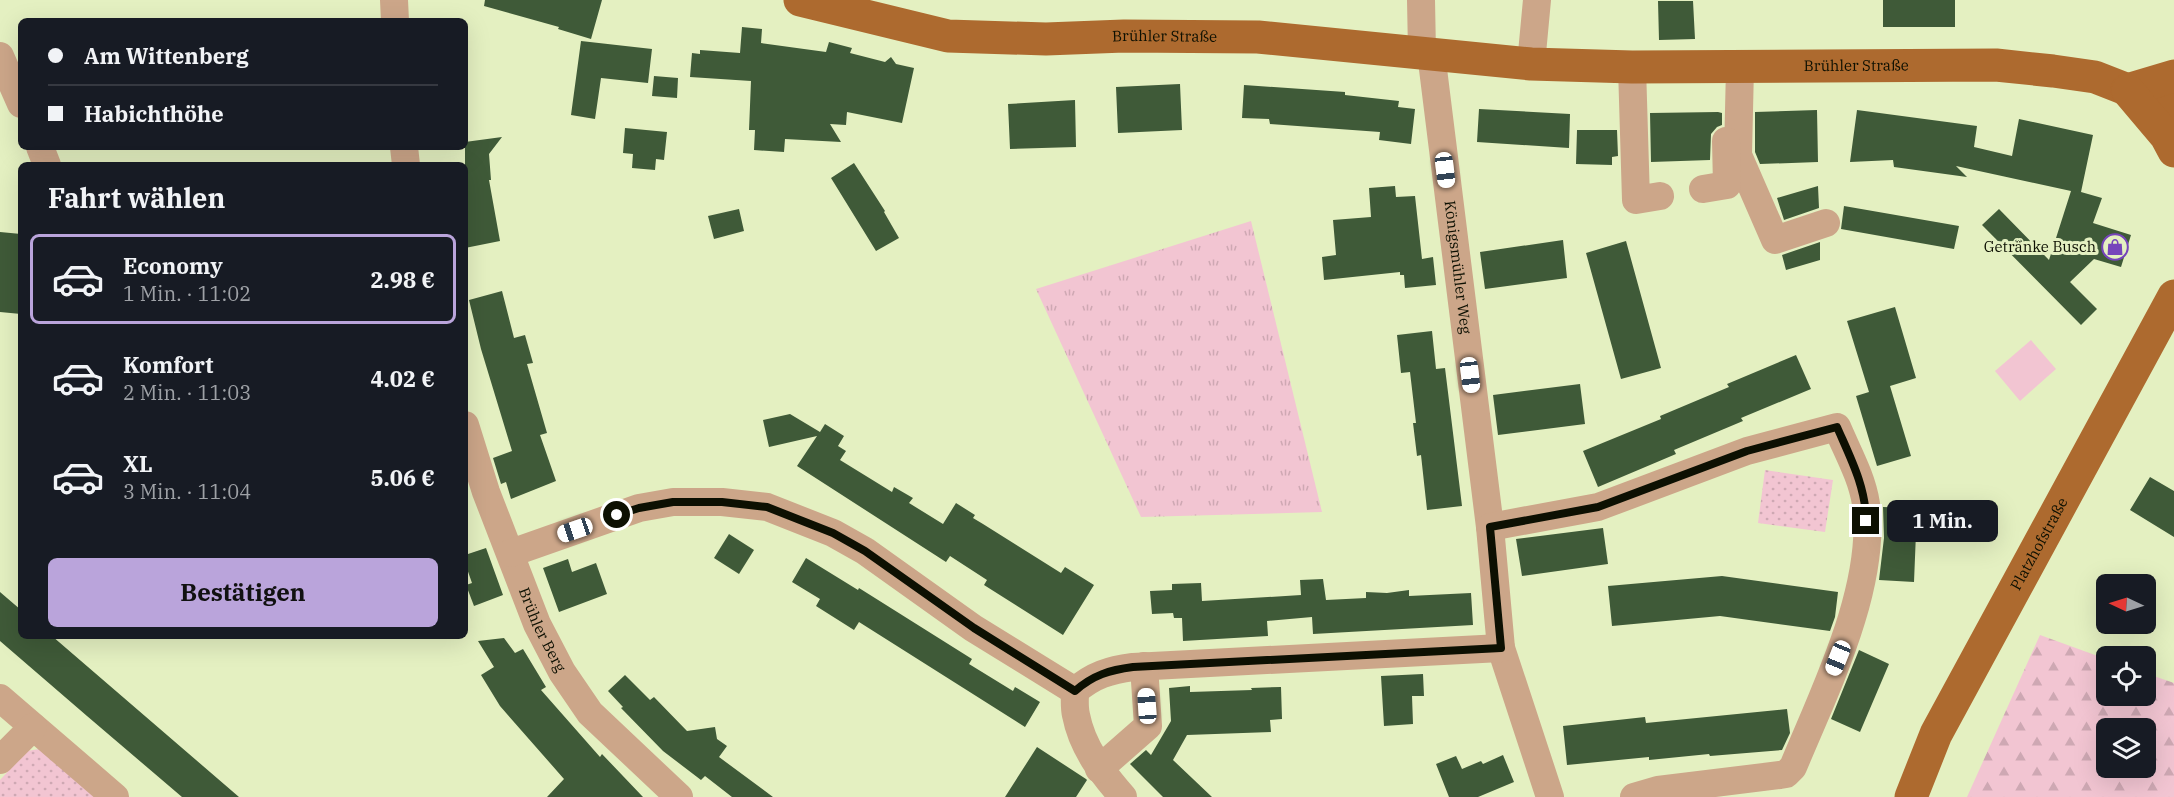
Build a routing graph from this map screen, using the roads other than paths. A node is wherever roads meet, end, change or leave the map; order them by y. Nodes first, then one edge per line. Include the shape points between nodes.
1 (394, 0) edge
2 (800, 0) edge
3 (1421, 0) edge
4 (1537, 0) edge
5 (395, 18) edge
6 (1427, 53) junction
7 (0, 56) edge
8 (1532, 64) junction
9 (1732, 67) junction
10 (1632, 68) junction
11 (2174, 76) edge
12 (2127, 90) junction
13 (18, 98) edge
14 (2174, 108) edge
15 (2174, 151) edge
16 (1703, 189) dead end
17 (1660, 196) dead end
18 (1826, 223) dead end
19 (2174, 296) edge
20 (468, 444) edge
21 (476, 493) edge
22 (1490, 527) junction
23 (511, 553) junction
24 (1501, 648) junction
25 (1144, 666) junction
26 (1075, 691) junction
27 (0, 698) edge
28 (33, 727) junction
29 (0, 760) edge
30 (1099, 769) junction
31 (115, 797) edge
32 (679, 797) edge
33 (1123, 797) edge
34 (1550, 797) edge
35 (1634, 797) edge
36 (1911, 797) edge

1 - 5 street
2 - 6 main road, Brühler Straße via 948,36 1258,37
3 - 6 street, Königsmühler Weg
4 - 8 street
6 - 8 main road, Brühler Straße
6 - 22 street, Königsmühler Weg
7 - 13 street
8 - 10 main road, Brühler Straße
9 - 10 main road, Brühler Straße
9 - 12 main road, Brühler Straße via 1996,66 2095,77
9 - 16 street via 1727,185
9 - 18 street via 1738,155 1775,240
10 - 17 street via 1636,200
11 - 12 main road
12 - 14 main road, Brühler Straße
12 - 15 main road
19 - 36 main road, Platzhofstraße via 1936,735
20 - 21 street, Brühler Berg
21 - 23 street, Brühler Berg
22 - 24 street, Königsmühler Weg
22 - 35 street via 1598,507 1747,451 1837,427 1866,505 1862,578 1846,636 1793,767 1786,774 1658,790
23 - 26 street via 639,508 673,502 767,507 833,533 865,551 974,628
23 - 32 street, Brühler Berg via 537,624 562,672 590,713
24 - 25 street
24 - 34 street, Königsmühler Weg
25 - 26 street via 1109,670
25 - 30 street via 1148,726
26 - 30 street via 1075,714
27 - 28 street
28 - 29 street
28 - 31 street
30 - 33 street

